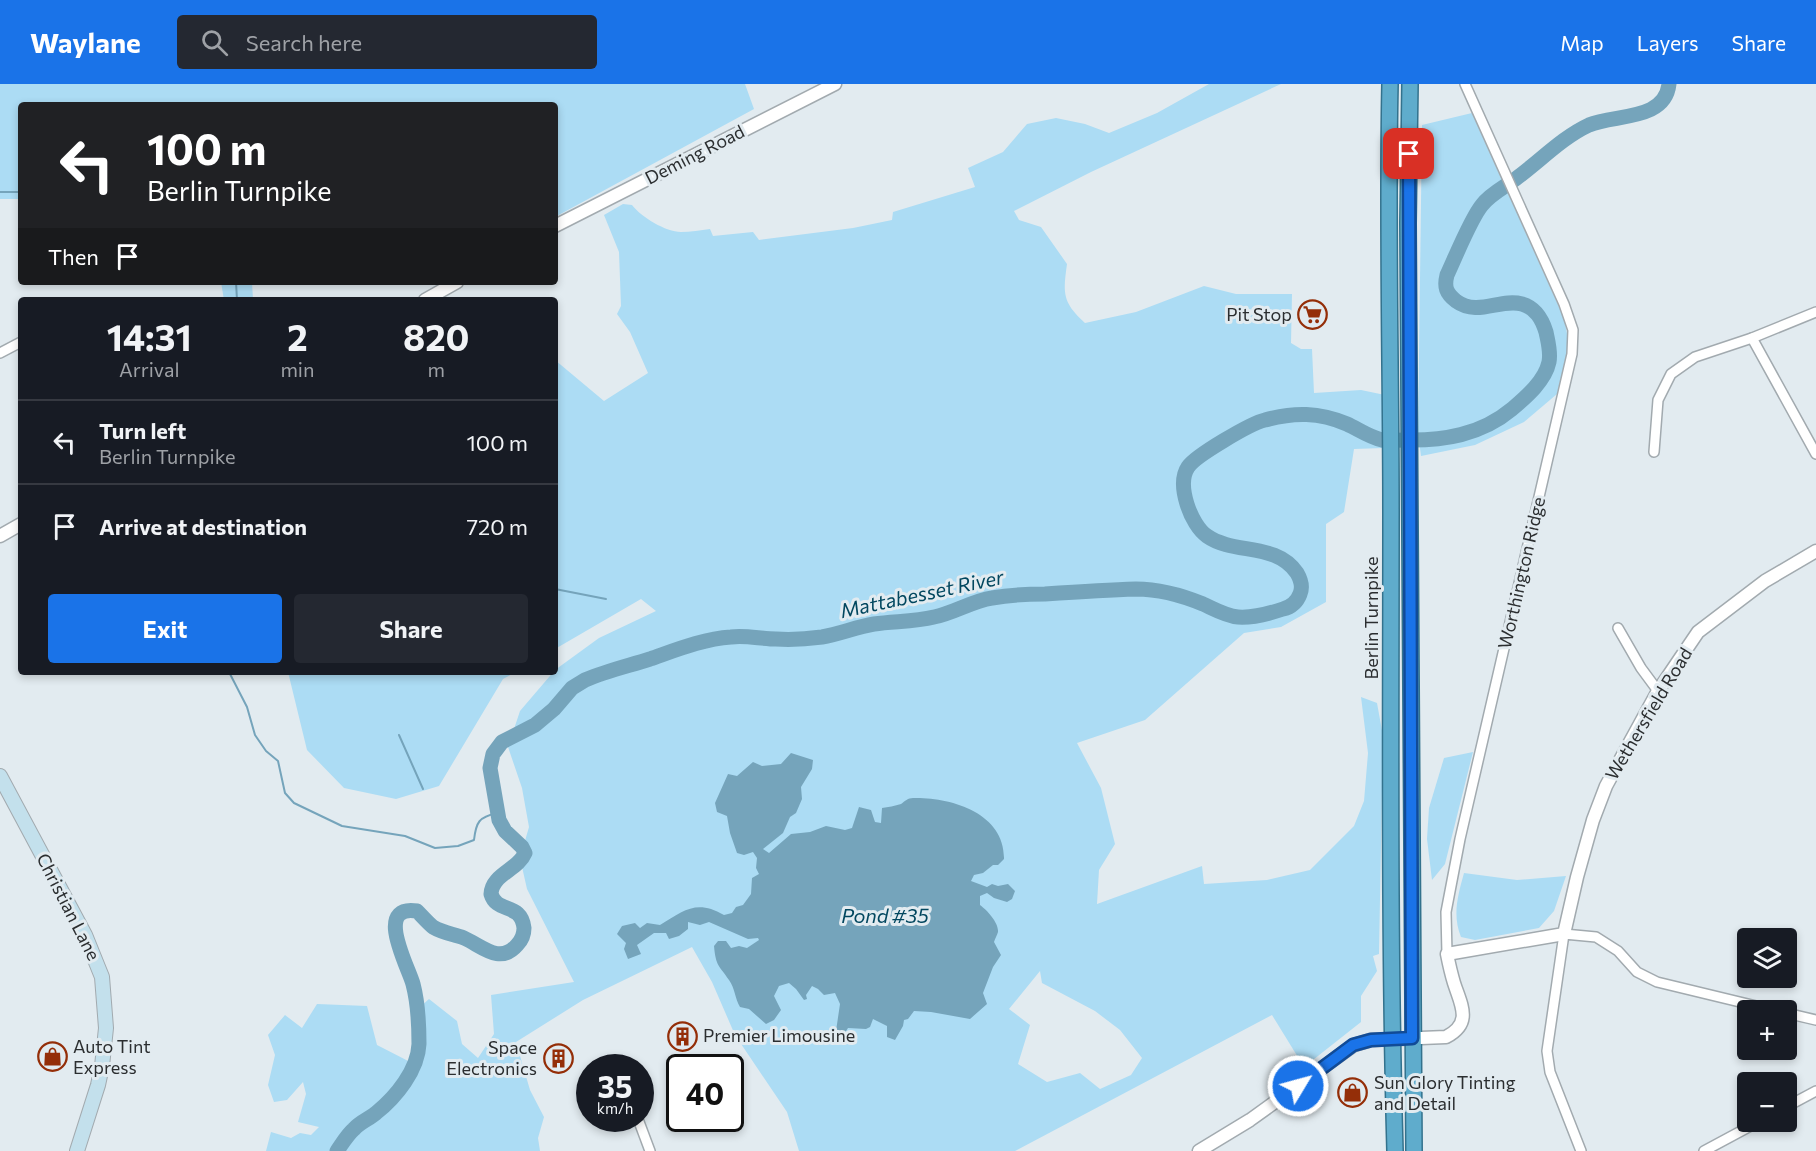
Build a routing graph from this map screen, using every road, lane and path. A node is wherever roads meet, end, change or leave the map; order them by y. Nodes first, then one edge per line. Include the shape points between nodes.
1 (835, 84) edge
2 (1390, 84) edge
3 (1410, 84) edge
4 (1465, 84) edge
5 (558, 224) edge
6 (452, 285) edge
7 (430, 297) edge
8 (1816, 312) edge
9 (1752, 338) junction
10 (18, 344) edge
11 (0, 353) edge
12 (1653, 452) dead end
13 (1816, 454) edge
14 (18, 526) edge
15 (0, 536) edge
16 (1816, 551) edge
17 (1618, 628) dead end
18 (1658, 691) junction
19 (0, 776) edge
20 (1564, 934) junction
21 (1447, 954) junction
22 (1737, 1001) edge
23 (1797, 1016) edge
24 (1816, 1020) edge
25 (1412, 1038) junction
26 (1393, 1039) junction
27 (1816, 1091) edge
28 (1797, 1101) edge
29 (643, 1132) edge
30 (1739, 1132) edge
31 (77, 1151) edge
32 (650, 1151) edge
33 (1199, 1151) edge
34 (1395, 1151) edge
35 (1414, 1151) edge
36 (1581, 1151) edge
37 (1704, 1151) edge

1 - 5 street, Deming Road
2 - 26 highway, Berlin Turnpike
3 - 25 highway
4 - 21 street, Worthington Ridge via 1571,320 1574,341 1460,839 1446,912
6 - 7 street
8 - 9 street
9 - 12 street via 1695,357 1671,374 1658,400
9 - 13 street
10 - 11 street
14 - 15 street
16 - 18 street, Wethersfield Road via 1765,581 1698,632
17 - 18 street
18 - 20 street, Wethersfield Road via 1606,786 1590,831
19 - 31 main road, Christian Lane via 85,935 102,977 106,1028 102,1066
20 - 21 street
20 - 22 street via 1596,937 1618,951 1637,972 1657,982
20 - 36 street via 1547,1051 1550,1072
21 - 25 street, Worthington Ridge via 1463,1009 1461,1026 1446,1037
23 - 24 street
25 - 26 street, Worthington Ridge
25 - 35 highway
26 - 33 street, Worthington Ridge via 1353,1045
26 - 34 highway, Berlin Turnpike
27 - 28 street
29 - 32 street
30 - 37 street

